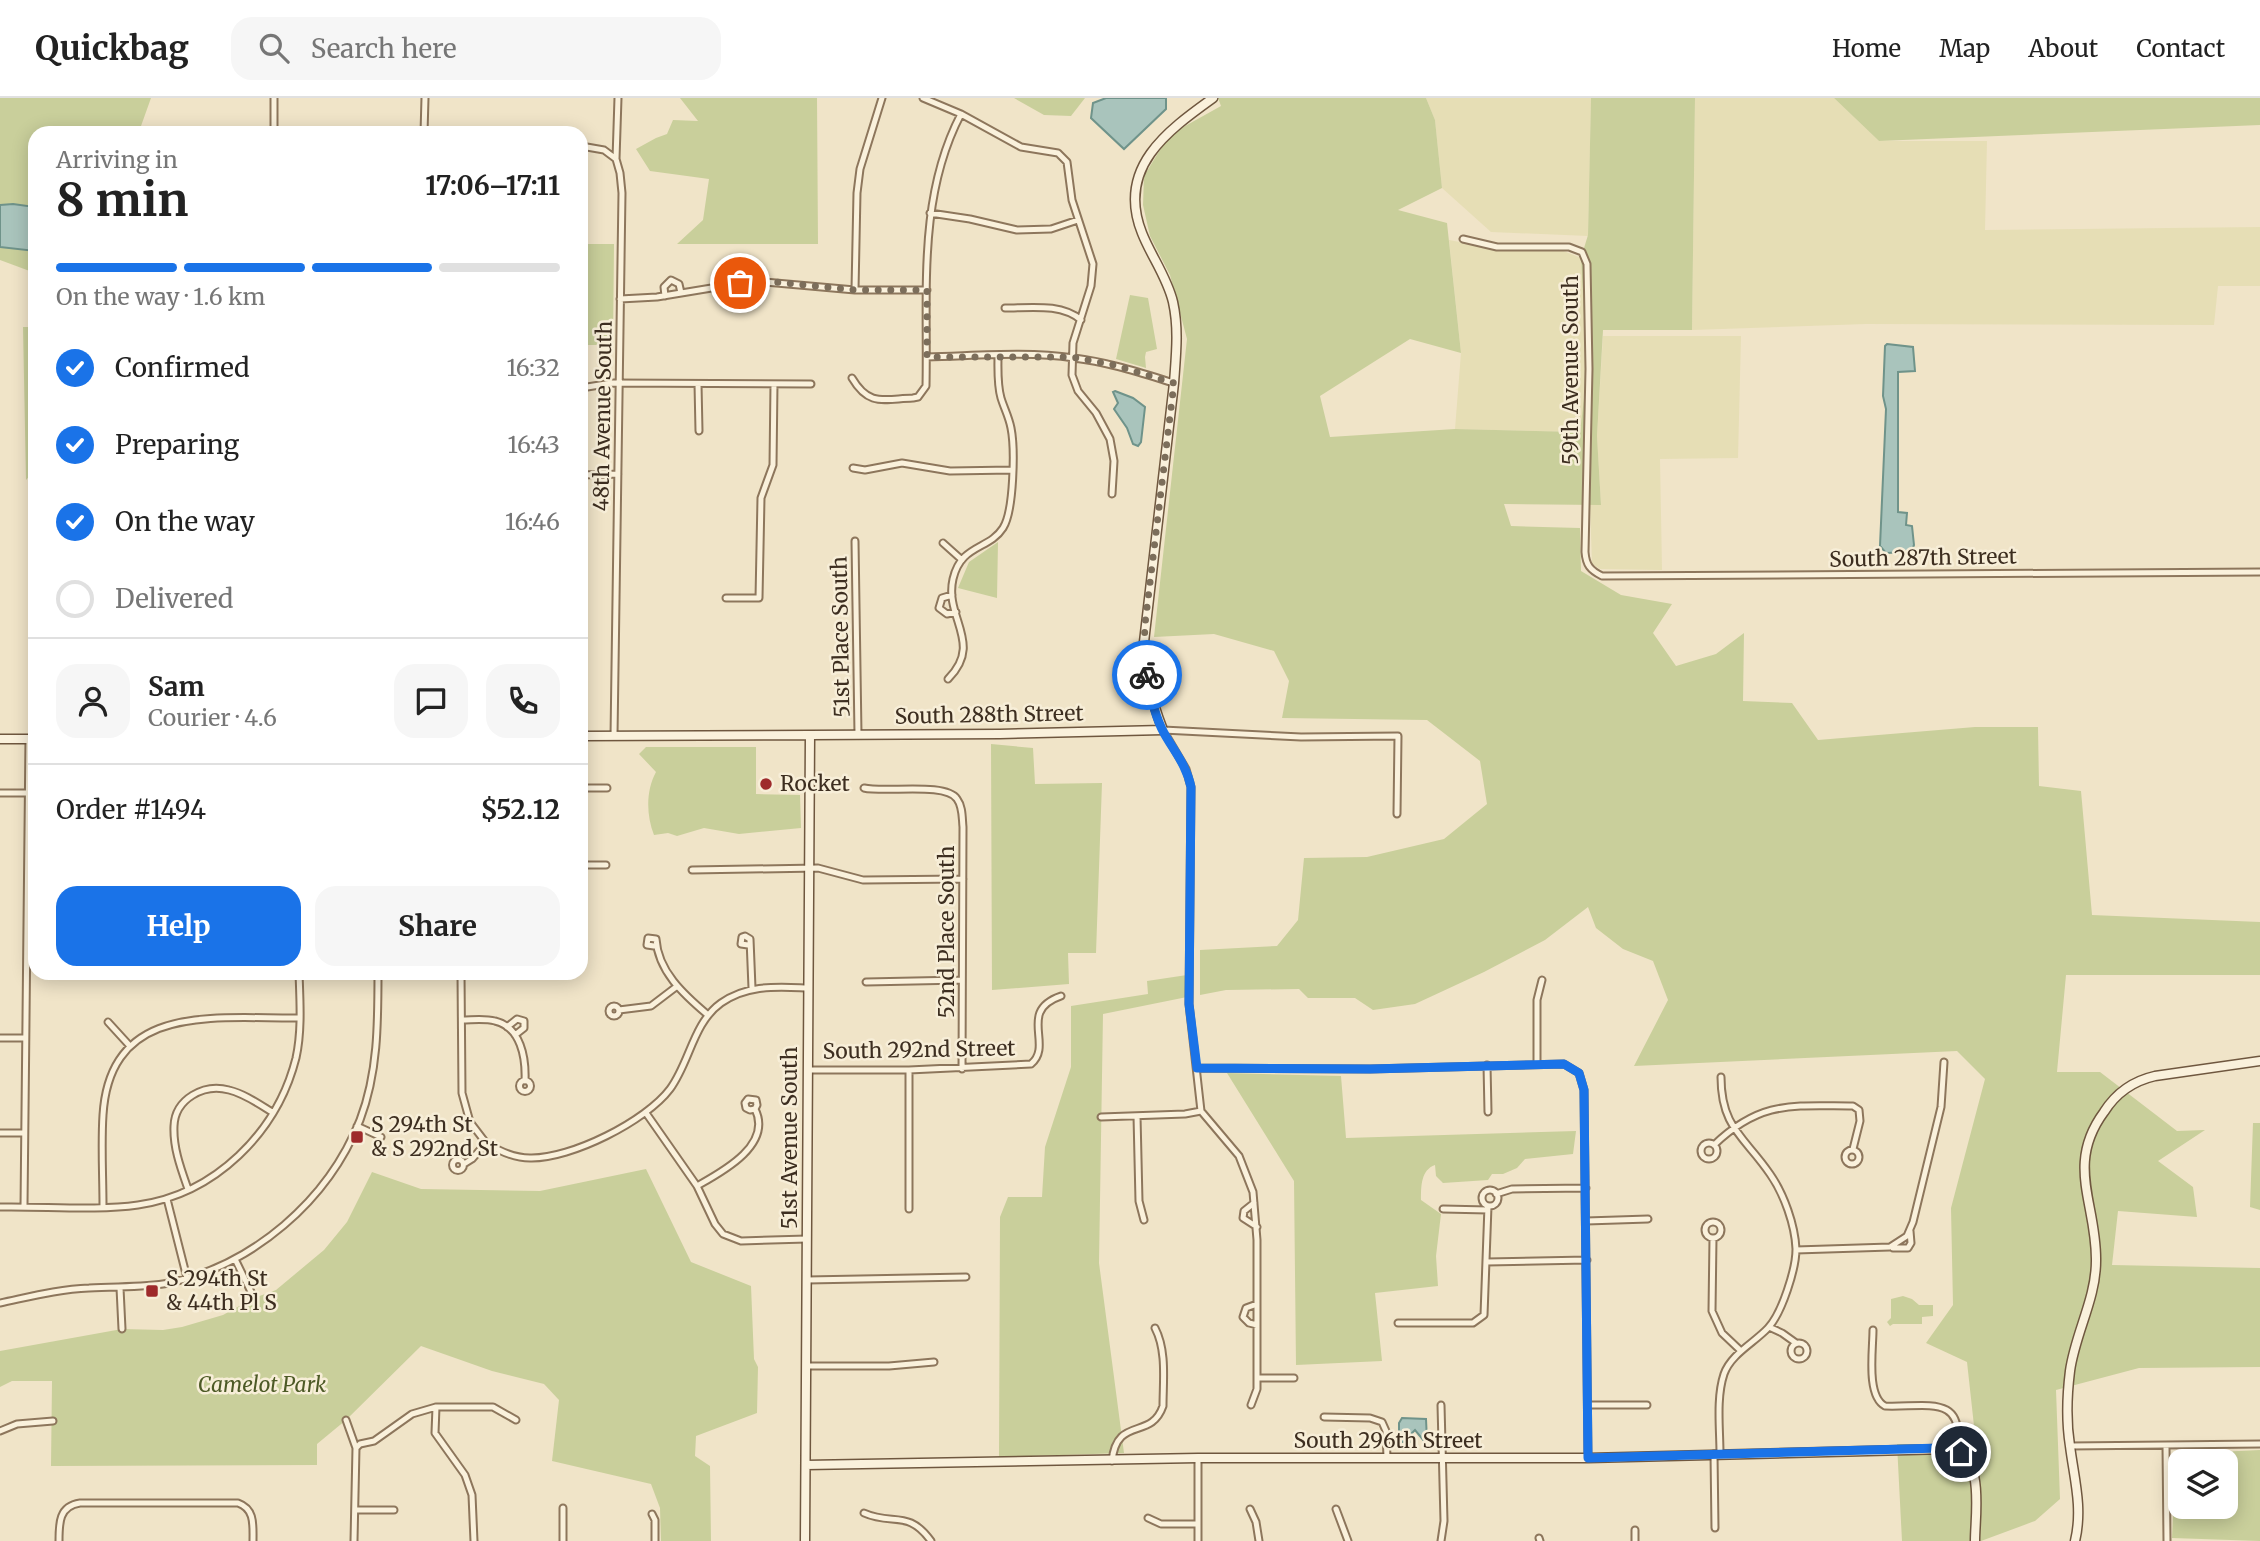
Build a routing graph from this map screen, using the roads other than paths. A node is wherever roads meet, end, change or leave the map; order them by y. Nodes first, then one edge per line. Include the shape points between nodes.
1 (274, 98) edge
2 (425, 98) edge
3 (618, 98) edge
4 (882, 98) edge
5 (923, 98) edge
6 (1213, 98) edge
7 (961, 114) junction
8 (274, 126) edge
9 (424, 126) edge
10 (588, 147) edge
11 (616, 159) junction
12 (930, 213) junction
13 (1078, 220) junction
14 (1463, 239) dead end
15 (740, 283) junction
16 (722, 286) junction
17 (855, 290) junction
18 (927, 290) junction
19 (681, 293) junction
20 (664, 296) junction
21 (620, 299) junction
22 (1005, 308) dead end
23 (1081, 320) junction
24 (998, 355) junction
25 (927, 357) junction
26 (1072, 357) junction
27 (852, 379) dead end
28 (619, 383) junction
29 (1174, 383) junction
30 (698, 384) junction
31 (774, 384) junction
32 (811, 384) dead end
33 (588, 386) edge
34 (699, 431) dead end
35 (853, 468) dead end
36 (1012, 470) junction
37 (618, 474) junction
38 (588, 475) edge
39 (1112, 494) dead end
40 (855, 541) dead end
41 (943, 543) dead end
42 (962, 560) junction
43 (1589, 568) joint
44 (2260, 572) edge
45 (952, 595) junction
46 (726, 598) dead end
47 (956, 612) junction
48 (948, 679) dead end
49 (1163, 730) junction
50 (858, 734) junction
51 (810, 735) junction
52 (588, 736) edge
53 (614, 736) junction
54 (0, 739) edge
55 (28, 739) edge
56 (588, 788) edge
57 (607, 788) dead end
58 (864, 788) dead end
59 (0, 793) edge
60 (28, 793) edge
61 (1397, 814) dead end
62 (28, 853) edge
63 (588, 865) edge
64 (606, 865) dead end
65 (27, 868) joint
66 (810, 868) junction
67 (692, 870) dead end
68 (963, 879) junction
69 (26, 943) joint
70 (748, 945) dead end
71 (654, 946) dead end
72 (299, 980) edge
73 (378, 980) edge
74 (461, 980) edge
75 (962, 980) junction
76 (1542, 980) dead end
77 (866, 982) dead end
78 (676, 987) junction
79 (752, 988) junction
80 (809, 988) junction
81 (1061, 996) dead end
82 (619, 1010) dead end
83 (708, 1015) junction
84 (300, 1018) junction
85 (461, 1020) junction
86 (108, 1022) dead end
87 (0, 1038) edge
88 (25, 1038) junction
89 (129, 1045) junction
90 (2260, 1061) edge
91 (1944, 1062) dead end
92 (1537, 1064) junction
93 (1487, 1065) junction
94 (1197, 1068) junction
95 (962, 1069) junction
96 (808, 1070) junction
97 (909, 1070) junction
98 (1721, 1077) dead end
99 (525, 1081) dead end
100 (755, 1109) dead end
101 (1201, 1111) junction
102 (272, 1112) junction
103 (1488, 1112) dead end
104 (646, 1113) junction
105 (1101, 1116) dead end
106 (1137, 1116) junction
107 (358, 1124) junction
108 (1732, 1128) junction
109 (0, 1133) edge
110 (24, 1133) junction
111 (381, 1138) dead end
112 (486, 1143) junction
113 (1714, 1145) dead end
114 (1853, 1149) dead end
115 (464, 1164) dead end
116 (697, 1186) junction
117 (1586, 1188) junction
118 (188, 1189) junction
119 (1496, 1194) junction
120 (167, 1199) junction
121 (1254, 1203) junction
122 (0, 1206) edge
123 (24, 1206) junction
124 (103, 1206) junction
125 (1488, 1208) junction
126 (909, 1209) dead end
127 (1443, 1209) dead end
128 (1648, 1219) dead end
129 (1144, 1220) dead end
130 (1586, 1221) junction
131 (1257, 1227) junction
132 (1910, 1231) junction
133 (1713, 1238) dead end
134 (807, 1239) junction
135 (1890, 1247) junction
136 (1796, 1250) junction
137 (235, 1259) junction
138 (1587, 1260) junction
139 (1487, 1262) junction
140 (966, 1277) dead end
141 (187, 1278) junction
142 (807, 1280) junction
143 (120, 1288) junction
144 (254, 1298) dead end
145 (0, 1303) edge
146 (1258, 1304) junction
147 (1398, 1324) dead end
148 (1257, 1325) junction
149 (1769, 1327) junction
150 (1155, 1328) dead end
151 (122, 1329) dead end
152 (1873, 1330) dead end
153 (1796, 1343) dead end
154 (1741, 1351) junction
155 (934, 1362) dead end
156 (806, 1366) junction
157 (1257, 1378) junction
158 (1294, 1378) dead end
159 (1251, 1405) dead end
160 (1441, 1405) dead end
161 (1588, 1405) junction
162 (1647, 1405) dead end
163 (436, 1407) junction
164 (1324, 1417) dead end
165 (346, 1420) dead end
166 (516, 1420) dead end
167 (53, 1421) dead end
168 (0, 1431) edge
169 (2260, 1444) edge
170 (2070, 1446) junction
171 (2166, 1446) junction
172 (356, 1448) junction
173 (1956, 1450) junction
174 (1717, 1454) junction
175 (1198, 1458) junction
176 (1387, 1458) junction
177 (1588, 1458) junction
178 (1443, 1459) junction
179 (1112, 1461) junction
180 (806, 1465) junction
181 (563, 1508) dead end
182 (1250, 1509) dead end
183 (1336, 1509) dead end
184 (355, 1510) junction
185 (394, 1510) dead end
186 (864, 1513) dead end
187 (652, 1514) dead end
188 (1148, 1518) dead end
189 (1198, 1524) junction
190 (1715, 1528) dead end
191 (1634, 1530) dead end
192 (59, 1541) edge
193 (253, 1541) edge
194 (354, 1541) edge
195 (474, 1541) edge
196 (563, 1541) edge
197 (656, 1541) edge
198 (806, 1541) edge
199 (931, 1541) edge
200 (1198, 1541) edge
201 (1259, 1541) edge
202 (1348, 1541) edge
203 (1441, 1541) edge
204 (1634, 1541) edge
205 (1975, 1541) edge
206 (2075, 1541) edge
207 (2166, 1541) edge

1 - 8 street
2 - 9 street
3 - 11 street, 48th Avenue South
4 - 17 street via 860,169
5 - 7 street
6 - 29 street via 1156,144 1138,180 1140,227 1173,302 1177,340
7 - 12 street via 940,165
7 - 13 street via 1021,148 1058,153 1064,158
10 - 11 street via 602,149
11 - 21 street, 48th Avenue South via 622,182
12 - 13 street via 1017,230 1051,229
12 - 18 street
13 - 23 street via 1094,276
14 - 43 street, 59th Avenue South via 1497,247 1564,246 1585,256 1589,369 1585,552
15 - 16 street
15 - 16 street via 741,293 733,300 725,296
15 - 17 street
16 - 19 street
17 - 18 street
18 - 25 street
19 - 20 street
19 - 20 street via 679,284 671,280 664,287
20 - 21 street
21 - 28 street, 48th Avenue South
22 - 23 street via 1062,310
23 - 26 street
24 - 25 street
24 - 26 street
24 - 36 street via 1001,400 1012,431
25 - 27 street via 926,386 918,397 873,399
26 - 29 street
26 - 39 street via 1074,384 1110,439
28 - 30 street
28 - 33 street
28 - 37 street, 48th Avenue South
29 - 49 street via 1144,642 1150,695
30 - 31 street
30 - 34 street
31 - 32 street
31 - 46 street via 773,465 761,498 759,598
35 - 36 street via 902,463 950,471
36 - 42 street via 1003,528
37 - 38 street
37 - 53 street, 48th Avenue South
40 - 50 street, 51st Place South
41 - 42 street
42 - 45 street via 952,582
43 - 44 street, South 287th Street via 1602,576
45 - 47 street
45 - 47 street via 942,598 939,608 947,614
47 - 48 street via 964,653
49 - 50 street, South 288th Street
49 - 61 street, South 288th Street via 1398,736
49 - 94 street via 1191,787 1189,1004
50 - 51 street, South 288th Street
51 - 53 street, South 288th Street
51 - 66 street, 51st Avenue South
52 - 53 street, South 288th Street
54 - 55 street
56 - 57 street
58 - 68 street, 52nd Place South via 943,791 956,797 962,812
59 - 60 street
62 - 65 street
63 - 64 street
65 - 69 street
66 - 67 street
66 - 68 street via 863,880
66 - 80 street, 51st Avenue South
68 - 75 street, 52nd Place South
69 - 88 street
70 - 79 street
71 - 78 street
72 - 84 street
73 - 107 street via 375,1055
74 - 85 street
75 - 77 street
75 - 95 street, 52nd Place South
76 - 92 street via 1537,1000
78 - 82 street via 651,1006
78 - 83 street
79 - 80 street
79 - 83 street via 724,1001
80 - 96 street, 51st Avenue South
81 - 95 street, South 292nd Street via 1040,1010 1034,1062
83 - 104 street via 679,1076
84 - 89 street via 178,1023
84 - 102 street via 287,1087
85 - 99 street via 492,1020 512,1031 522,1053
85 - 112 street via 465,1108
86 - 89 street
87 - 88 street
88 - 110 street
89 - 124 street via 110,1076 105,1101
90 - 170 street via 2138,1081 2113,1099 2092,1129 2084,1163 2096,1263 2070,1370
91 - 132 street via 1941,1107
92 - 93 street
92 - 117 street via 1564,1064 1583,1080
93 - 94 street
93 - 103 street
94 - 101 street
95 - 97 street, South 292nd Street
96 - 97 street, South 292nd Street
96 - 134 street, 51st Avenue South
97 - 126 street
98 - 108 street
100 - 116 street via 757,1128 748,1151
101 - 106 street
101 - 121 street via 1240,1156
102 - 118 street via 234,1162
102 - 118 street via 231,1090 212,1088 188,1098 175,1117 174,1128 177,1159
104 - 112 street via 619,1130 547,1157 517,1156
104 - 116 street
105 - 106 street
106 - 129 street via 1139,1201
107 - 111 street
107 - 137 street via 325,1181 299,1212
108 - 113 street
108 - 114 street via 1774,1109 1853,1106 1860,1116
108 - 136 street via 1779,1190
109 - 110 street
110 - 123 street
112 - 115 street
116 - 134 street via 723,1234 741,1241
117 - 119 street via 1512,1189
117 - 130 street
118 - 120 street
119 - 125 street via 1497,1201
119 - 125 street via 1490,1190 1483,1193
120 - 124 street
120 - 141 street
121 - 131 street
121 - 131 street via 1243,1218
122 - 123 street
123 - 124 street
125 - 127 street
125 - 139 street
128 - 130 street
130 - 138 street
131 - 146 street
132 - 135 street
132 - 135 street via 1908,1248
133 - 154 street via 1712,1311 1722,1333
134 - 142 street, 51st Avenue South
135 - 136 street
136 - 149 street via 1784,1298
137 - 141 street
137 - 144 street
138 - 139 street
138 - 161 street
139 - 147 street via 1485,1315 1481,1319 1473,1323
140 - 142 street
141 - 143 street
142 - 156 street, 51st Avenue South
143 - 145 street via 69,1289
143 - 151 street
146 - 148 street
146 - 148 street via 1246,1308 1243,1317
148 - 157 street
149 - 153 street
149 - 154 street
150 - 179 street via 1163,1352 1163,1406 1156,1419 1119,1436
152 - 173 street via 1873,1391 1879,1403 1943,1408 1959,1424
154 - 174 street via 1724,1373
155 - 156 street
156 - 180 street, 51st Avenue South
157 - 158 street
157 - 159 street
160 - 178 street
161 - 162 street
161 - 177 street
163 - 166 street via 494,1407
163 - 172 street via 412,1414
163 - 195 street via 435,1433 465,1475 472,1495
164 - 176 street via 1382,1422
165 - 172 street
167 - 168 street via 17,1424
169 - 171 street
170 - 171 street
170 - 206 street via 2078,1499
171 - 207 street
172 - 184 street
173 - 174 street, South 296th Street
173 - 205 street via 1967,1457 1974,1476
174 - 177 street, South 296th Street
174 - 190 street
175 - 176 street, South 296th Street
175 - 179 street, South 296th Street
175 - 189 street
176 - 178 street, South 296th Street
177 - 178 street, South 296th Street
178 - 203 street
179 - 180 street, South 296th Street
180 - 198 street, 51st Avenue South
181 - 196 street
182 - 201 street
183 - 202 street
184 - 185 street
184 - 194 street
186 - 199 street via 878,1519 906,1520
187 - 197 street
188 - 189 street via 1161,1524
189 - 200 street
191 - 204 street
192 - 193 street via 66,1508 80,1503 238,1503 248,1509 252,1519

